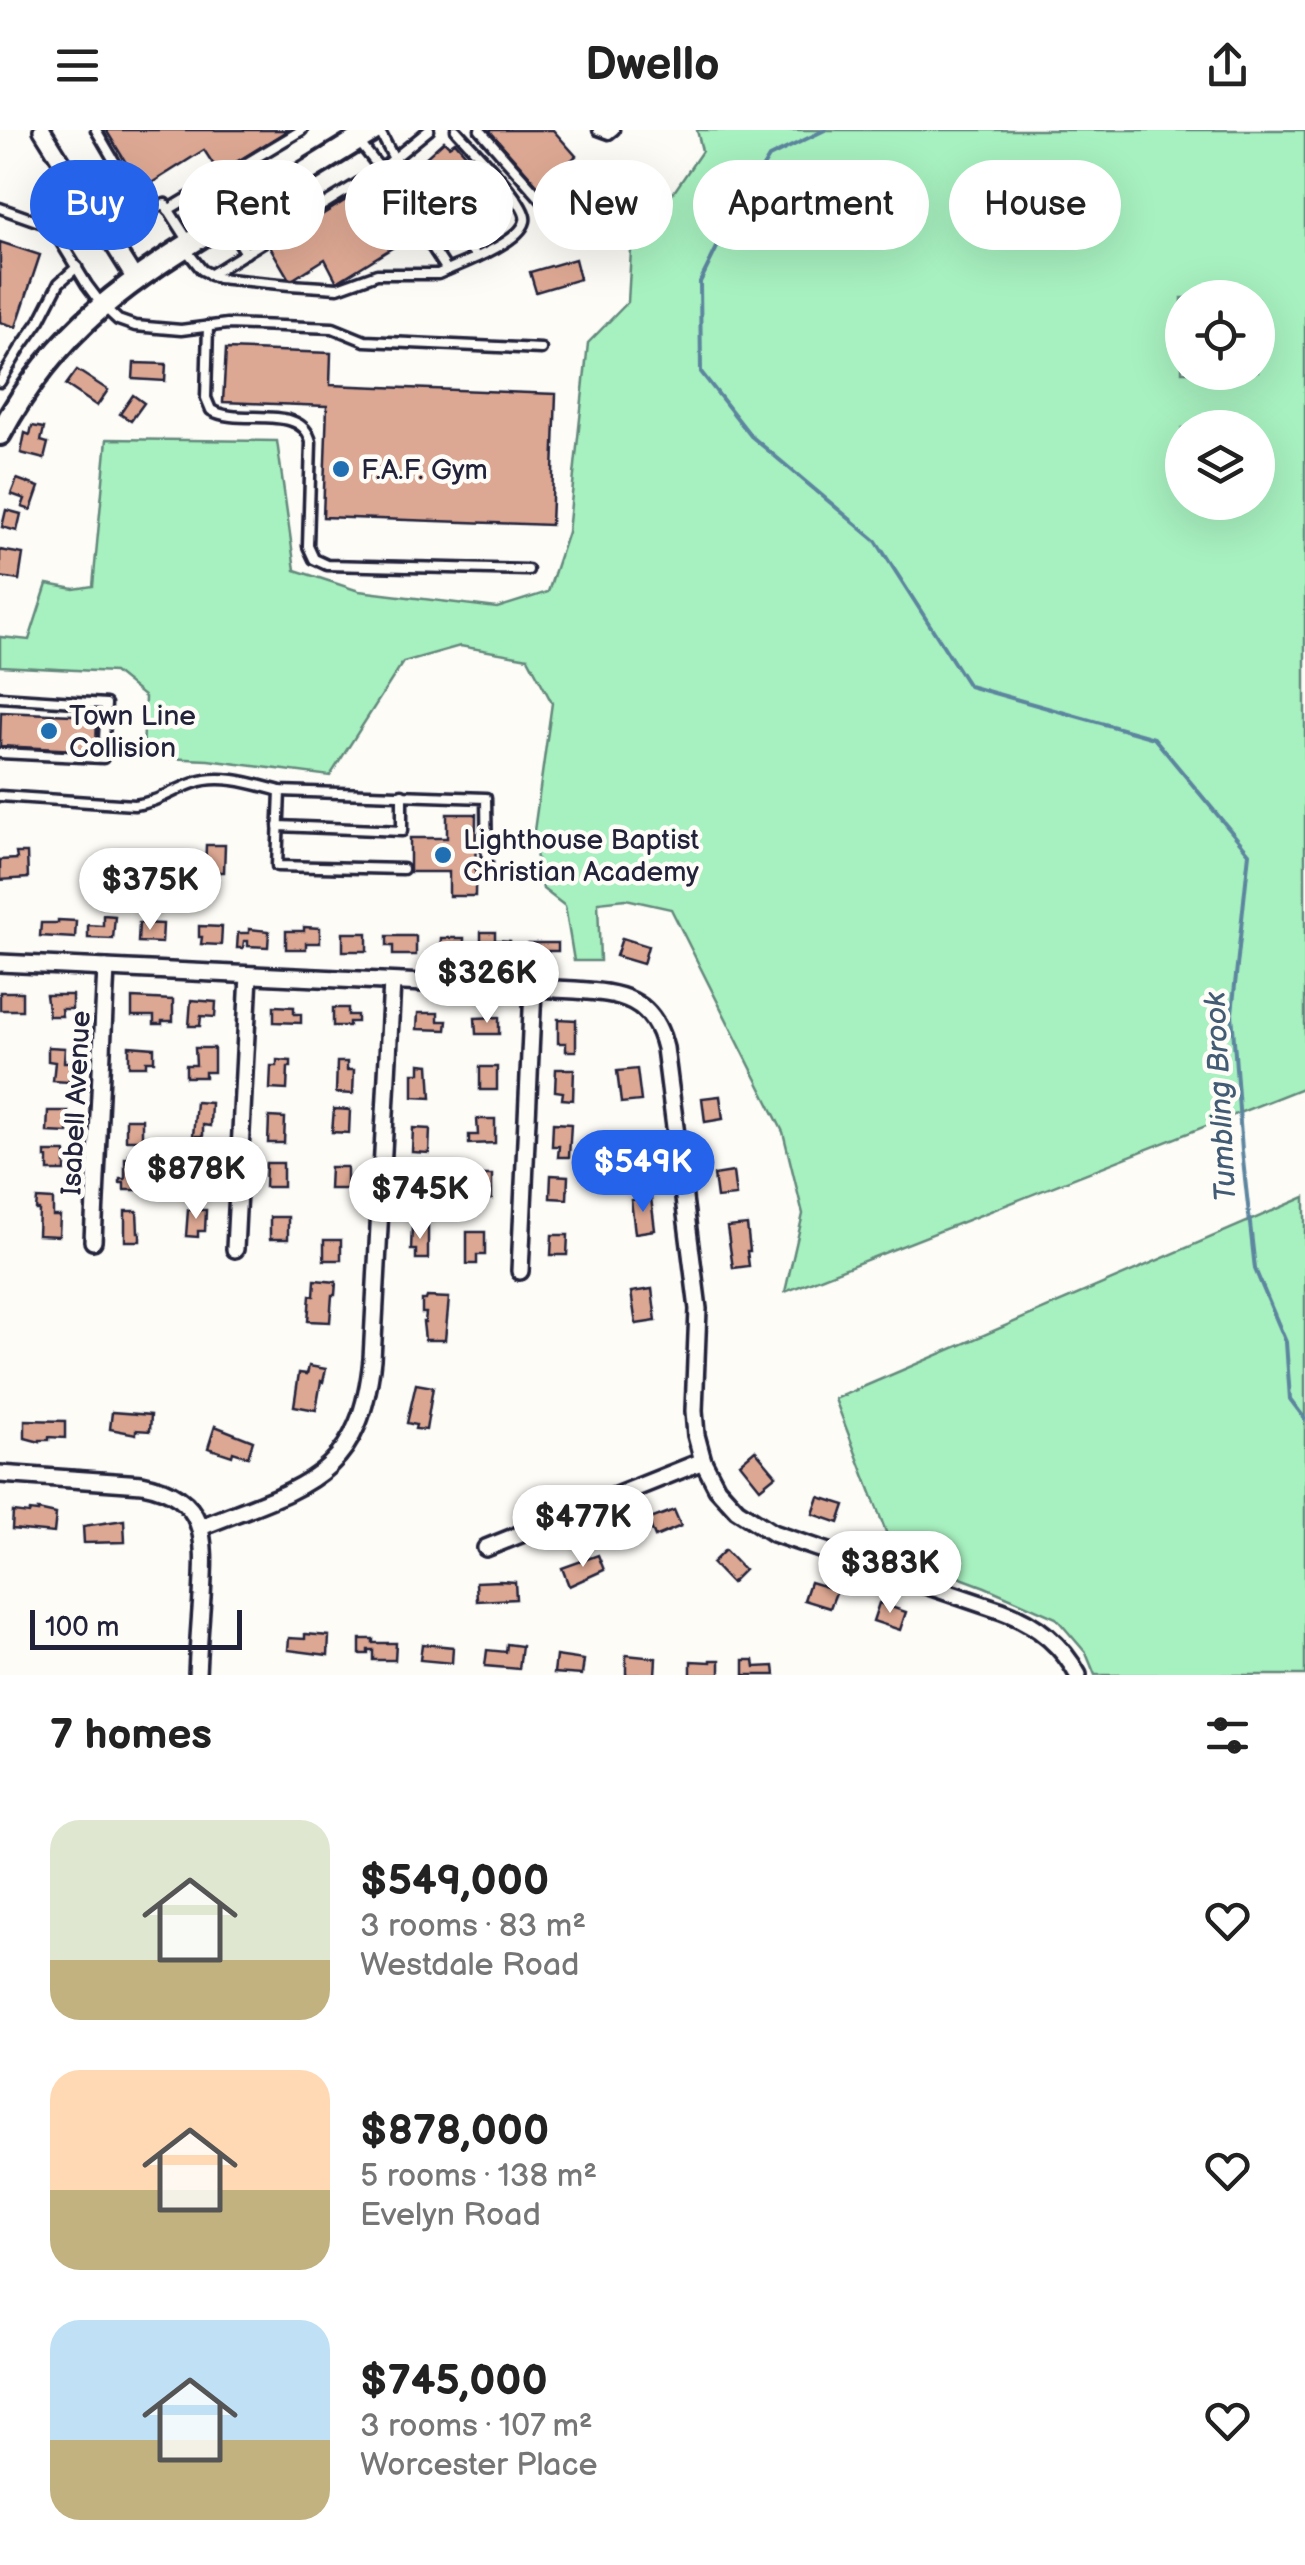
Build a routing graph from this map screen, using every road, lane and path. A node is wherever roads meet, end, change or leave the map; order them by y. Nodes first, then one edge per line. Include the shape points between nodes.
1 (42, 130) edge
2 (96, 130) edge
3 (302, 130) edge
4 (429, 130) edge
5 (456, 130) edge
6 (480, 130) edge
7 (598, 130) edge
8 (614, 130) edge
9 (370, 133) edge
10 (394, 157) junction
11 (378, 160) edge
12 (391, 160) edge
13 (325, 161) edge
14 (533, 190) edge
15 (345, 191) edge
16 (0, 208) edge
17 (168, 210) junction
18 (179, 230) edge
19 (179, 250) edge
20 (189, 250) edge
21 (435, 250) edge
22 (246, 252) joint
23 (477, 257) junction
24 (77, 267) junction
25 (448, 270) junction
26 (210, 275) junction
27 (135, 279) junction
28 (102, 305) junction
29 (208, 326) junction
30 (541, 349) dead end
31 (0, 382) edge
32 (0, 434) edge
33 (528, 570) dead end
34 (0, 696) edge
35 (0, 753) edge
36 (280, 791) junction
37 (402, 794) junction
38 (0, 796) edge
39 (278, 826) junction
40 (402, 869) dead end
41 (487, 871) dead end
42 (0, 962) edge
43 (106, 968) junction
44 (248, 975) junction
45 (392, 982) junction
46 (533, 989) junction
47 (93, 1241) dead end
48 (235, 1249) dead end
49 (520, 1271) dead end
50 (702, 1461) junction
51 (0, 1474) edge
52 (201, 1527) junction
53 (486, 1548) dead end
54 (196, 1675) edge
55 (1078, 1675) edge

1 - 27 street
2 - 17 lane via 144,212 165,204
3 - 17 lane
4 - 10 lane
5 - 23 lane via 526,215 504,244
6 - 14 lane
7 - 8 lane
9 - 10 lane
9 - 11 lane
9 - 13 main road
10 - 12 lane
10 - 23 lane
15 - 22 lane
16 - 24 lane via 51,226
17 - 18 lane
19 - 27 main road
20 - 26 lane
21 - 25 lane
22 - 26 lane
23 - 25 lane
24 - 28 lane
24 - 31 lane via 59,282
25 - 26 lane via 377,274 338,288
27 - 28 main road
28 - 29 lane via 135,326
28 - 32 main road via 46,362
29 - 30 lane via 332,328 365,341
29 - 33 lane via 211,410 293,420 309,432 308,546 314,559 328,565
34 - 35 lane via 106,704 103,758
36 - 37 lane
36 - 38 lane via 210,780 134,806
36 - 39 lane
37 - 39 lane via 402,832
37 - 41 lane via 486,798
39 - 40 lane via 277,866
42 - 43 street
43 - 44 street
43 - 47 street, Isabell Avenue
44 - 45 street
44 - 48 street
45 - 46 street
45 - 52 street via 372,1359 362,1414 336,1460 318,1477
46 - 49 street
46 - 50 street via 626,997 660,1033 698,1309 694,1411
50 - 53 street
50 - 55 street via 726,1500 761,1528 1014,1615 1050,1639
51 - 52 street via 156,1487 185,1502
52 - 54 street

